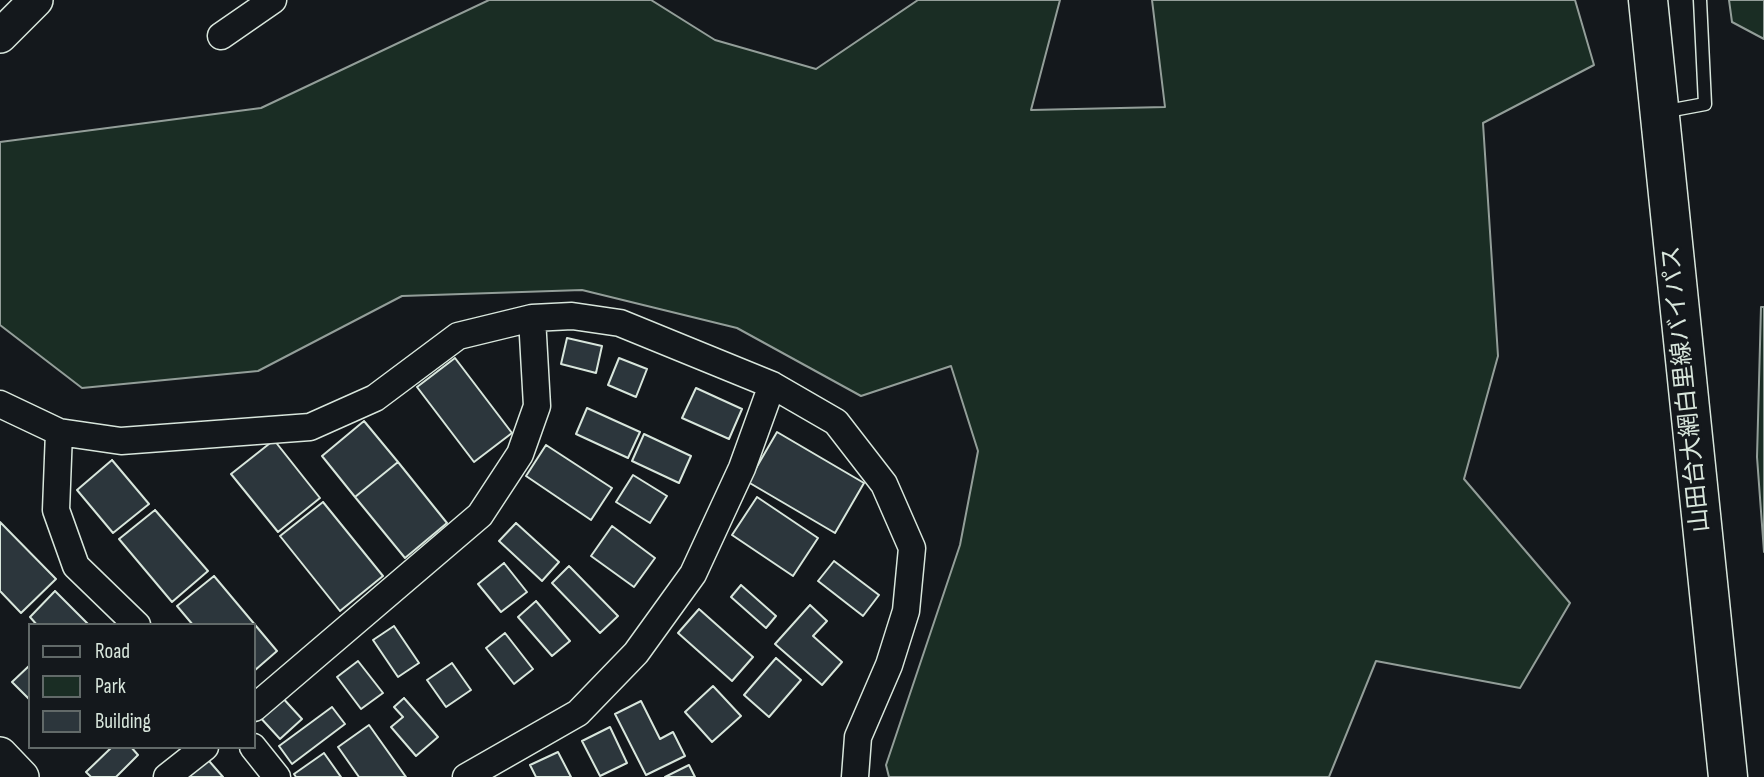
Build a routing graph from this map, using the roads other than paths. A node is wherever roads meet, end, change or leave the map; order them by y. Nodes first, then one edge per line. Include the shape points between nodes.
1 (36, 0) edge
2 (273, 0) edge
3 (1648, 0) edge
4 (1700, 0) edge
5 (0, 36) edge
6 (221, 36) dead end
7 (1659, 113) junction
8 (532, 318) junction
9 (772, 385) junction
10 (0, 404) edge
11 (59, 432) junction
12 (134, 623) edge
13 (256, 706) edge
14 (202, 749) edge
15 (255, 749) edge
16 (0, 754) edge
17 (22, 777) edge
18 (167, 777) edge
19 (277, 777) edge
20 (466, 777) edge
21 (855, 777) edge
22 (1728, 777) edge

1 - 5 street
2 - 6 street
3 - 7 main road, 山田台大網白里線バイパス
4 - 7 lane via 1705,104
7 - 22 main road, 山田台大網白里線バイパス
8 - 9 street via 572,316 620,323
8 - 11 street via 458,336 375,398 310,426 121,441
8 - 13 street via 537,406 520,454 480,515
9 - 20 street via 742,468 693,574 636,653 578,713
9 - 21 street via 836,422 884,484 912,548 906,611 889,666 858,737
10 - 11 street
11 - 12 street via 56,510 76,566
14 - 18 street
15 - 19 street
16 - 17 street

